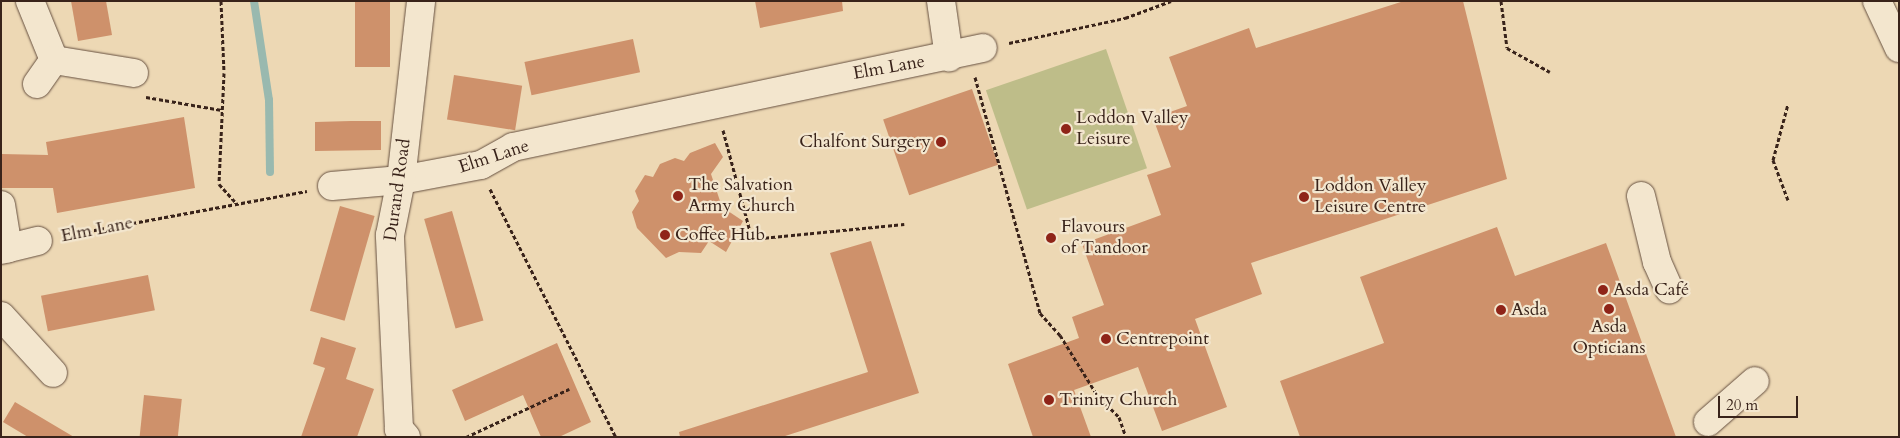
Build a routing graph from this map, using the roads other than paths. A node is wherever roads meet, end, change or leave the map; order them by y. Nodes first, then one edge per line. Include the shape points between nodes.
1 (30, 1) edge
2 (421, 1) edge
3 (941, 1) edge
4 (1877, 1) edge
5 (1899, 48) edge
6 (54, 60) junction
7 (134, 73) road end
8 (37, 84) dead end
9 (401, 180) junction
10 (332, 186) road end
11 (1640, 196) dead end
12 (1, 205) edge
13 (38, 241) road end
14 (5, 249) edge
15 (1669, 289) dead end
16 (1, 316) edge
17 (53, 373) dead end
18 (1755, 381) dead end
19 (1708, 422) dead end
20 (399, 434) edge

1 - 6 street
2 - 9 street, Durand Road
3 - 9 street, Elm Lane via 967,53 513,147 481,165
4 - 5 street
6 - 7 street
6 - 8 street
9 - 10 street, Elm Lane
9 - 20 street, Durand Road via 390,235
11 - 15 street via 1656,262
12 - 14 street, Elm Lane
13 - 14 street, Elm Lane
16 - 17 street
18 - 19 street

